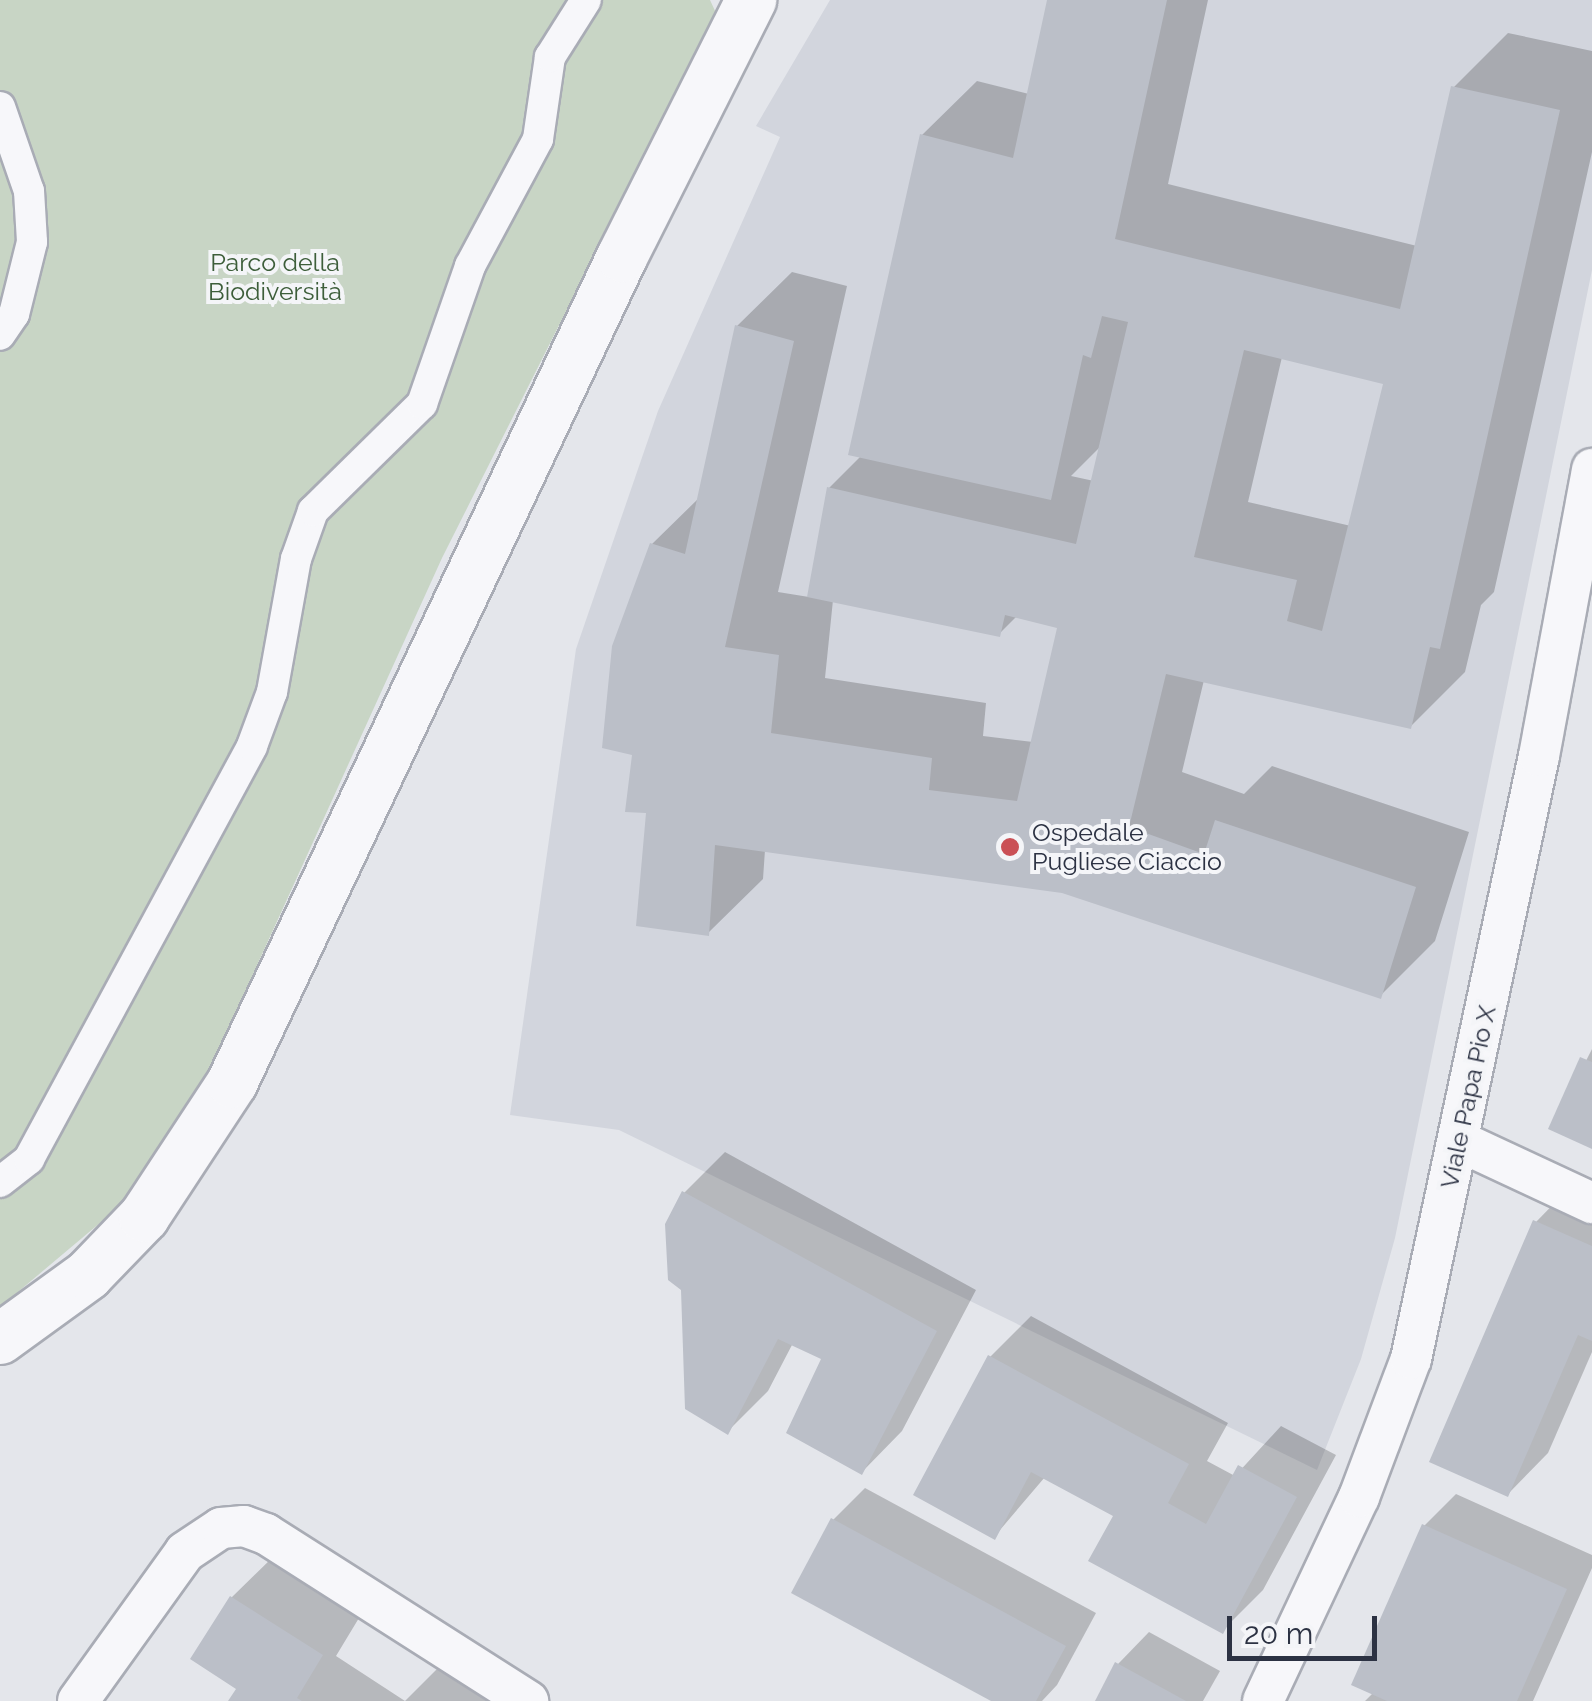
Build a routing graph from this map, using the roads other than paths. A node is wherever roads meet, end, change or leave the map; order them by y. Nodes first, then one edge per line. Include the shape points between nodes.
1 (586, 0) edge
2 (752, 0) edge
3 (0, 106) edge
4 (0, 335) edge
5 (1591, 482) edge
6 (1460, 1141) junction
7 (0, 1182) edge
8 (1592, 1202) edge
9 (0, 1339) edge
10 (78, 1701) edge
11 (528, 1701) edge
12 (1262, 1701) edge

1 - 7 street via 550,57 538,139 470,266 422,404 313,512 296,559 272,692 252,746 30,1158
2 - 9 street via 622,257 232,1084 144,1217 88,1275
3 - 4 street via 29,191 32,242 14,314
5 - 6 street, Viale Papa Pio X
6 - 8 street
6 - 12 street, Viale Papa Pio X via 1410,1359 1360,1497
10 - 11 street via 185,1552 221,1528 244,1526

